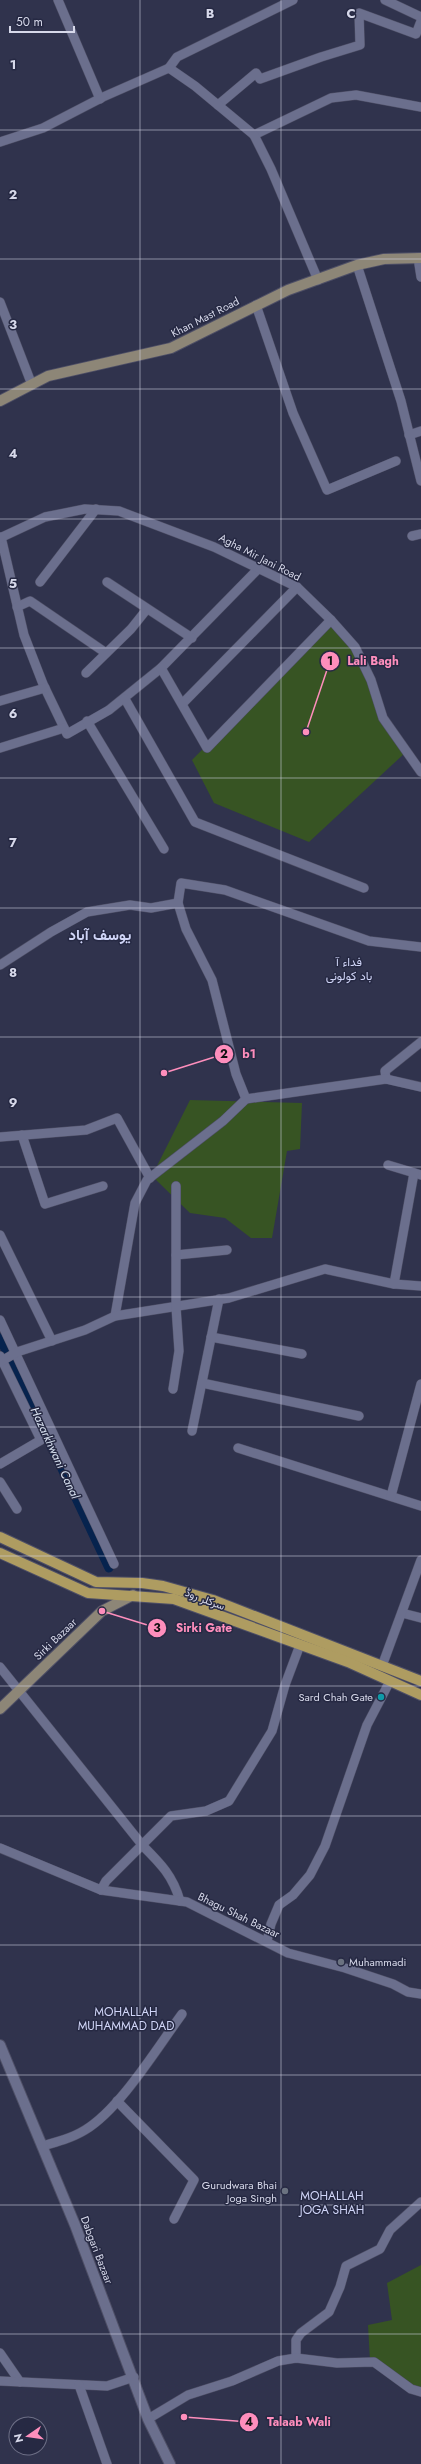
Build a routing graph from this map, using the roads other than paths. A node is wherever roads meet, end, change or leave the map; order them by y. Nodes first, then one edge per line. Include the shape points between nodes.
1 (58, 0) edge
2 (292, 0) edge
3 (386, 0) edge
4 (421, 17) edge
5 (421, 21) edge
6 (169, 68) junction
7 (100, 99) junction
8 (218, 105) junction
9 (421, 107) edge
10 (254, 135) junction
11 (0, 142) edge
12 (420, 258) edge
13 (357, 265) junction
14 (421, 277) edge
15 (318, 280) junction
16 (0, 302) edge
17 (256, 305) junction
18 (32, 385) junction
19 (0, 401) edge
20 (421, 431) edge
21 (409, 435) junction
22 (396, 461) dead end
23 (421, 481) edge
24 (96, 509) junction
25 (1, 537) edge
26 (259, 568) junction
27 (40, 582) dead end
28 (107, 582) dead end
29 (296, 587) junction
30 (17, 606) junction
31 (147, 609) junction
32 (332, 620) junction
33 (192, 638) junction
34 (106, 653) junction
35 (161, 668) junction
36 (86, 672) dead end
37 (45, 688) junction
38 (125, 699) junction
39 (0, 701) edge
40 (182, 704) junction
41 (88, 721) junction
42 (64, 728) junction
43 (0, 748) edge
44 (421, 772) edge
45 (164, 849) dead end
46 (364, 888) dead end
47 (178, 903) junction
48 (421, 947) edge
49 (0, 965) edge
50 (421, 1042) edge
51 (386, 1079) junction
52 (421, 1087) edge
53 (246, 1099) junction
54 (22, 1135) junction
55 (0, 1137) edge
56 (388, 1165) dead end
57 (418, 1174) edge
58 (150, 1178) junction
59 (103, 1186) dead end
60 (176, 1186) dead end
61 (0, 1235) edge
62 (227, 1250) dead end
63 (176, 1255) junction
64 (394, 1284) junction
65 (421, 1286) edge
66 (219, 1299) junction
67 (176, 1307) junction
68 (115, 1316) junction
69 (0, 1320) edge
70 (211, 1336) junction
71 (52, 1341) junction
72 (17, 1352) junction
73 (302, 1354) dead end
74 (1, 1360) edge
75 (202, 1383) junction
76 (421, 1384) edge
77 (173, 1389) dead end
78 (359, 1416) dead end
79 (192, 1431) dead end
80 (238, 1448) dead end
81 (0, 1464) edge
82 (0, 1482) edge
83 (391, 1496) junction
84 (421, 1506) edge
85 (17, 1509) dead end
86 (0, 1537) edge
87 (0, 1553) edge
88 (421, 1560) edge
89 (114, 1564) dead end
90 (96, 1582) junction
91 (131, 1583) junction
92 (96, 1594) junction
93 (133, 1595) junction
94 (213, 1600) junction
95 (208, 1612) junction
96 (402, 1613) junction
97 (421, 1618) edge
98 (300, 1645) junction
99 (382, 1666) junction
100 (0, 1667) edge
101 (421, 1680) edge
102 (390, 1682) junction
103 (19, 1691) junction
104 (421, 1695) edge
105 (0, 1709) edge
106 (143, 1846) junction
107 (0, 1848) edge
108 (101, 1890) junction
109 (180, 1901) junction
110 (267, 1941) junction
111 (421, 1994) edge
112 (182, 2014) dead end
113 (0, 2045) edge
114 (117, 2101) junction
115 (42, 2146) junction
116 (421, 2202) edge
117 (174, 2219) dead end
118 (0, 2353) edge
119 (296, 2358) junction
120 (134, 2377) junction
121 (0, 2381) edge
122 (20, 2382) junction
123 (79, 2385) junction
124 (421, 2392) edge
125 (148, 2418) junction
126 (108, 2464) edge
127 (170, 2464) edge

1 - 7 street
2 - 6 street via 177,57
3 - 4 street
5 - 8 street via 416,34 359,13 360,46 321,56 260,79 256,73
6 - 7 street
6 - 8 street
7 - 11 street via 44,128
8 - 10 street
9 - 10 street via 356,95 331,98
10 - 15 street via 271,168
12 - 13 main road, Khan Mast Road via 384,259
12 - 14 street
13 - 15 main road, Khan Mast Road
13 - 21 street via 401,401
15 - 17 main road, Khan Mast Road
16 - 18 street
17 - 18 main road, Khan Mast Road via 171,348 48,376
17 - 22 street via 293,413 327,490
18 - 19 main road, Khan Mast Road
20 - 21 street
21 - 23 street
24 - 25 street, Agha Mir Jani Road via 45,516
24 - 26 street, Agha Mir Jani Road via 119,510 214,547
24 - 27 street
25 - 30 street
26 - 29 street, Agha Mir Jani Road
26 - 33 street
28 - 31 street
29 - 32 street, Agha Mir Jani Road
29 - 40 street
30 - 34 street via 30,601
30 - 37 street via 24,635
31 - 33 street
31 - 34 street
32 - 40 street via 207,748
32 - 44 street, Agha Mir Jani Road via 355,647 371,680 383,718
33 - 35 street
34 - 36 street
35 - 38 street
35 - 40 street
37 - 39 street
37 - 42 street
38 - 41 street
38 - 46 street via 195,822
41 - 42 street via 67,734
41 - 45 street
42 - 43 street
47 - 48 street via 181,883 225,890 369,941
47 - 49 street via 151,908 130,905 87,912
47 - 53 street via 186,928 212,980 236,1074
50 - 51 street via 385,1072
51 - 52 street
51 - 53 street
53 - 58 street
54 - 55 street
54 - 58 street via 86,1130 117,1118
54 - 59 street via 45,1204
56 - 57 street
57 - 64 street
58 - 68 street via 135,1203
60 - 63 street
61 - 71 street
62 - 63 street
63 - 67 street
64 - 65 street
64 - 66 street via 325,1269
66 - 67 street
66 - 70 street
67 - 68 street via 134,1311
67 - 77 street via 179,1351
68 - 71 street
69 - 72 street
70 - 73 street
70 - 75 street
71 - 72 street
72 - 74 street
72 - 89 street
74 - 81 street via 41,1440
75 - 78 street
75 - 79 street
76 - 83 street
80 - 83 street
82 - 85 street
83 - 84 street
86 - 90 main road
87 - 92 main road, سرکلر روڈ via 88,1593
88 - 96 street
90 - 91 main road
90 - 92 main road
91 - 93 main road
91 - 94 main road via 163,1586
92 - 93 main road, سرکلر روڈ
93 - 95 main road, سرکلر روڈ via 174,1600
93 - 103 main road, Sirki Bazaar via 102,1612
94 - 95 main road
94 - 99 main road
95 - 98 main road, سرکلر روڈ
96 - 97 street
96 - 99 street
98 - 102 main road, سرکلر روڈ via 348,1662
98 - 106 street via 272,1731 229,1801 206,1811 171,1816
99 - 101 main road
100 - 103 street
102 - 104 main road, سرکلر روڈ
102 - 110 street via 367,1725 316,1864 310,1876 280,1905 271,1924
103 - 105 main road, Sirki Bazaar
103 - 106 street
106 - 108 street via 106,1881
106 - 109 street via 174,1882
107 - 108 street, Bhagu Shah Bazaar
108 - 109 street, Bhagu Shah Bazaar
109 - 110 street, Bhagu Shah Bazaar via 187,1902
110 - 111 street, Bhagu Shah Bazaar via 288,1953 345,1968 393,1984 408,1992
112 - 114 street
113 - 115 street, Dabgari Bazaar
114 - 115 street via 86,2130
114 - 117 street via 194,2180
115 - 120 street, Dabgari Bazaar
116 - 119 street via 390,2230 380,2249 346,2266 330,2312 301,2333 296,2340
118 - 122 street
119 - 124 street via 337,2363 374,2362 411,2389
119 - 125 street via 278,2361 232,2381 188,2395
120 - 123 street via 107,2386
120 - 125 street, Dabgari Bazaar
121 - 122 street
122 - 123 street
123 - 126 street
125 - 127 street, Dabgari Bazaar

